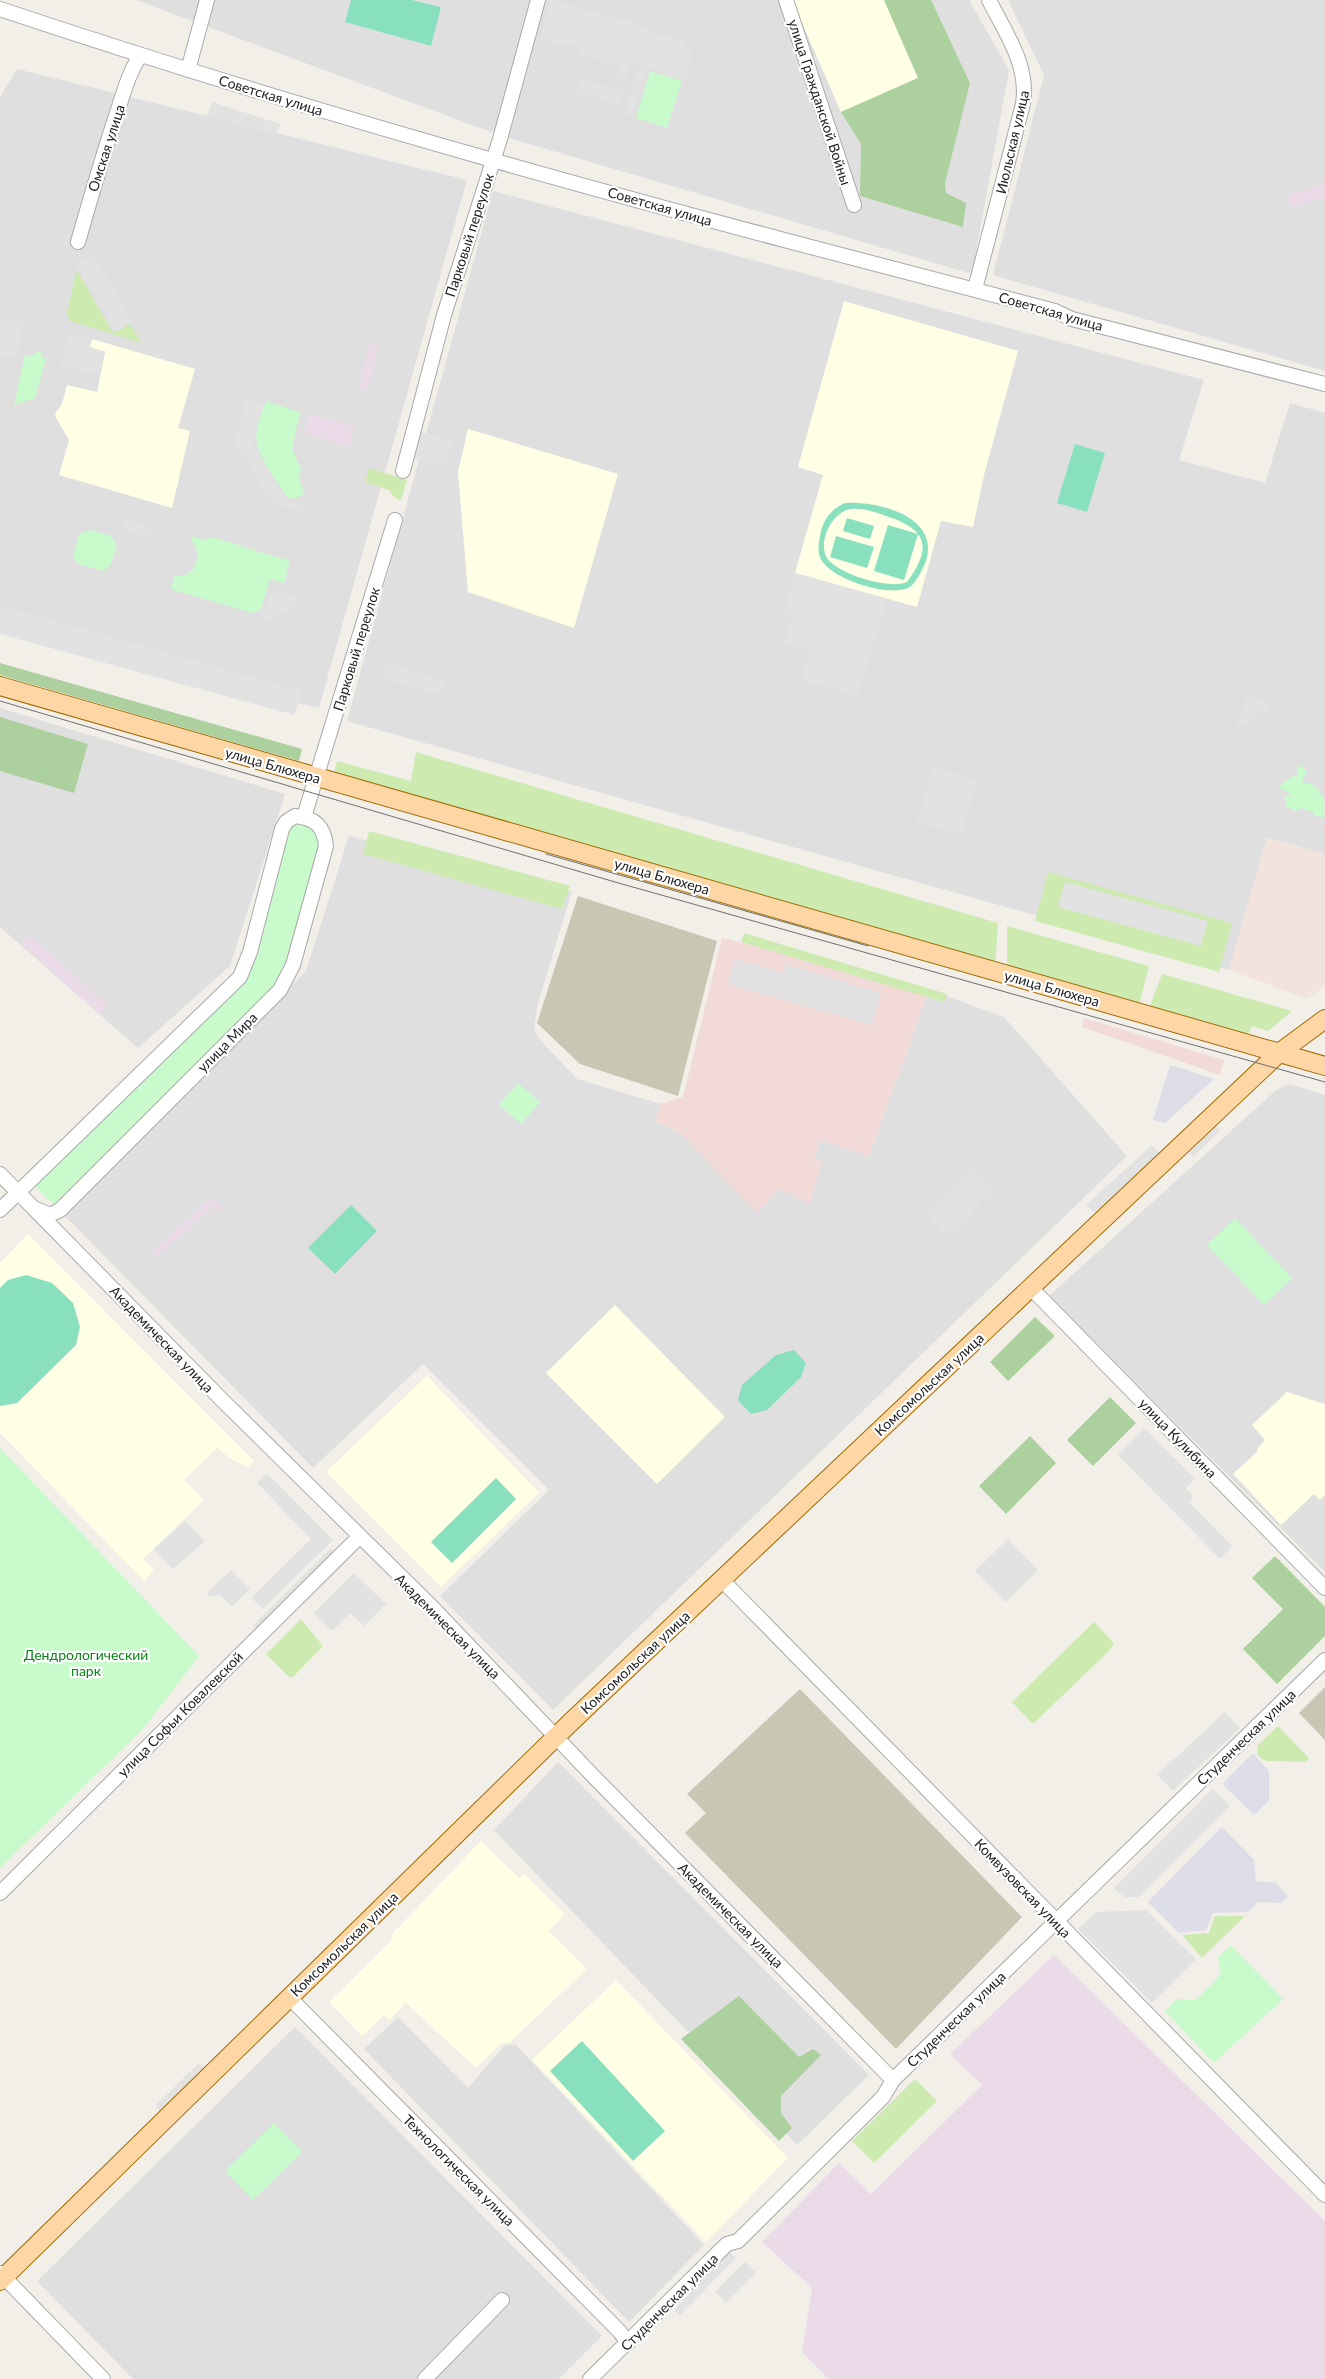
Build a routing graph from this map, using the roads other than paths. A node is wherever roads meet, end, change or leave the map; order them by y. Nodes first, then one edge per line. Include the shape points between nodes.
1 (207, 0) edge
2 (538, 0) edge
3 (786, 0) edge
4 (989, 0) edge
5 (0, 9) edge
6 (140, 56) junction
7 (188, 70) junction
8 (493, 160) junction
9 (854, 205) dead end
10 (78, 242) dead end
11 (975, 289) junction
12 (1325, 384) edge
13 (403, 471) dead end
14 (395, 520) dead end
15 (0, 686) edge
16 (317, 777) junction
17 (304, 817) junction
18 (1325, 1019) edge
19 (1278, 1053) junction
20 (1325, 1066) edge
21 (0, 1174) edge
22 (18, 1192) junction
23 (33, 1208) junction
24 (0, 1210) edge
25 (1031, 1288) junction
26 (360, 1536) junction
27 (722, 1580) junction
28 (1325, 1588) edge
29 (1325, 1660) edge
30 (557, 1736) junction
31 (0, 1893) edge
32 (1057, 1923) junction
33 (289, 1997) junction
34 (893, 2080) junction
35 (1325, 2194) edge
36 (1, 2277) edge
37 (502, 2300) dead end
38 (628, 2343) junction
39 (103, 2379) edge
40 (425, 2379) edge
41 (590, 2379) edge

1 - 7 street
2 - 8 street, Парковый переулок
3 - 9 street, улица Гражданской Войны
4 - 11 street, Июльская улица via 1019,60 1025,84 1023,104
5 - 6 street, Советская улица
6 - 7 street, Советская улица
6 - 10 street, Омская улица via 132,69 99,166
7 - 8 street, Советская улица
8 - 11 street, Советская улица
8 - 13 street, Парковый переулок via 444,316
11 - 12 street, Советская улица via 1055,311 1072,319
14 - 16 street, Парковый переулок
15 - 16 main road, улица Блюхера
16 - 17 street
16 - 19 main road, улица Блюхера
17 - 22 street via 295,816 282,829 250,952 240,978
17 - 23 street, улица Мира via 322,827 326,846 293,965 280,990 60,1210 50,1215
18 - 19 main road, Комсомольская улица
19 - 20 main road, улица Блюхера
19 - 25 main road, Комсомольская улица
21 - 22 street, Академическая улица
22 - 23 street, Академическая улица
22 - 24 street
23 - 26 street, Академическая улица
25 - 27 main road, Комсомольская улица
25 - 28 street, улица Кулибина
26 - 30 street, Академическая улица
26 - 31 street, улица Софьи Ковалевской
27 - 30 main road, Комсомольская улица
27 - 32 street, Комвузовская улица
29 - 32 street, Студенческая улица
30 - 33 main road, Комсомольская улица
30 - 34 street, Академическая улица
32 - 34 street, Студенческая улица
32 - 35 street, Комвузовская улица
33 - 36 main road, Комсомольская улица
33 - 38 street, Технологическая улица
34 - 38 street, Студенческая улица via 884,2097 738,2240 727,2244
36 - 39 street
37 - 40 street
38 - 41 street, Студенческая улица

